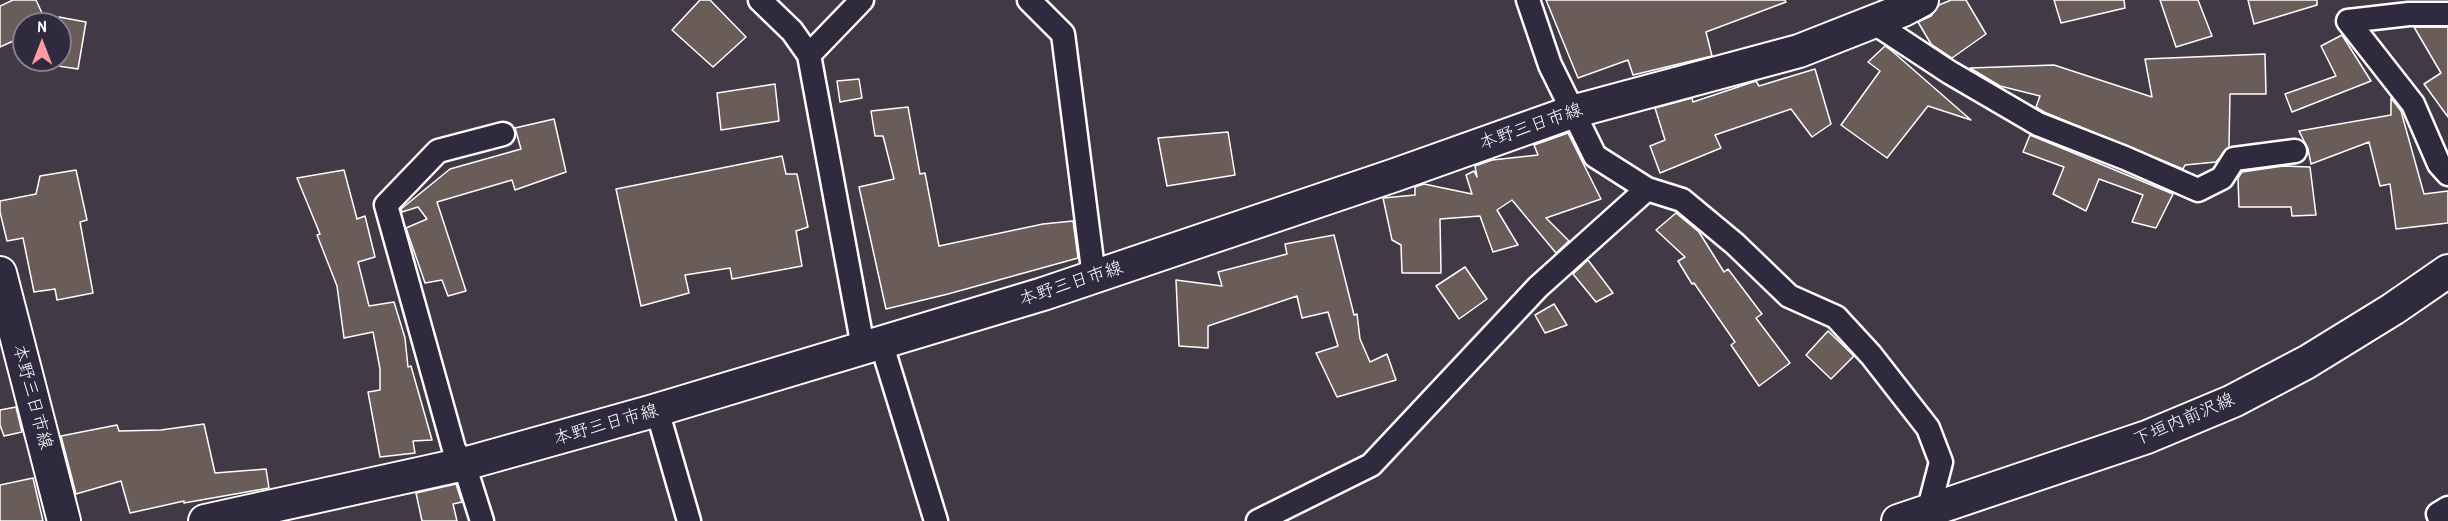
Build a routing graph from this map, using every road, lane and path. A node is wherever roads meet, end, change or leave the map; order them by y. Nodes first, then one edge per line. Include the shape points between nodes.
1 (760, 0) edge
2 (862, 0) edge
3 (1029, 0) edge
4 (1528, 0) edge
5 (1922, 0) edge
6 (2448, 14) edge
7 (1873, 22) junction
8 (809, 55) junction
9 (1572, 112) junction
10 (503, 134) dead end
11 (2295, 151) dead end
12 (2448, 174) edge
13 (1647, 189) junction
14 (2448, 271) edge
15 (0, 273) edge
16 (1094, 277) junction
17 (872, 345) junction
18 (657, 410) junction
19 (464, 464) junction
20 (2448, 508) edge
21 (1928, 512) junction
22 (64, 521) edge
23 (205, 521) edge
24 (482, 521) edge
25 (689, 521) edge
26 (936, 521) edge
27 (1258, 521) edge
28 (1898, 521) edge
29 (2441, 521) edge

1 - 8 street via 792,31
2 - 8 street
3 - 16 street via 1063,34
4 - 9 street via 1550,65
5 - 7 main road, 本野三日市線
6 - 12 street via 2348,21 2413,104 2439,164
7 - 9 main road, 本野三日市線 via 1799,51
7 - 11 street via 2038,124 2198,190 2222,178 2234,159
8 - 17 street
9 - 13 street via 1595,156
9 - 16 main road, 本野三日市線
10 - 19 street via 438,151 386,205 454,450
13 - 21 street via 1682,200 1789,296 1836,317 1871,355 1928,429 1941,462
13 - 27 street via 1538,287 1371,465
14 - 21 main road, 下垣内前沢線 via 2307,362 2233,401 2147,437
15 - 22 main road, 本野三日市線
16 - 17 main road, 本野三日市線
17 - 18 main road, 本野三日市線
17 - 26 street
18 - 19 main road, 本野三日市線
18 - 25 street
19 - 23 main road, 本野三日市線
19 - 24 street
20 - 29 street via 2438,514
21 - 28 main road, 下垣内前沢線

